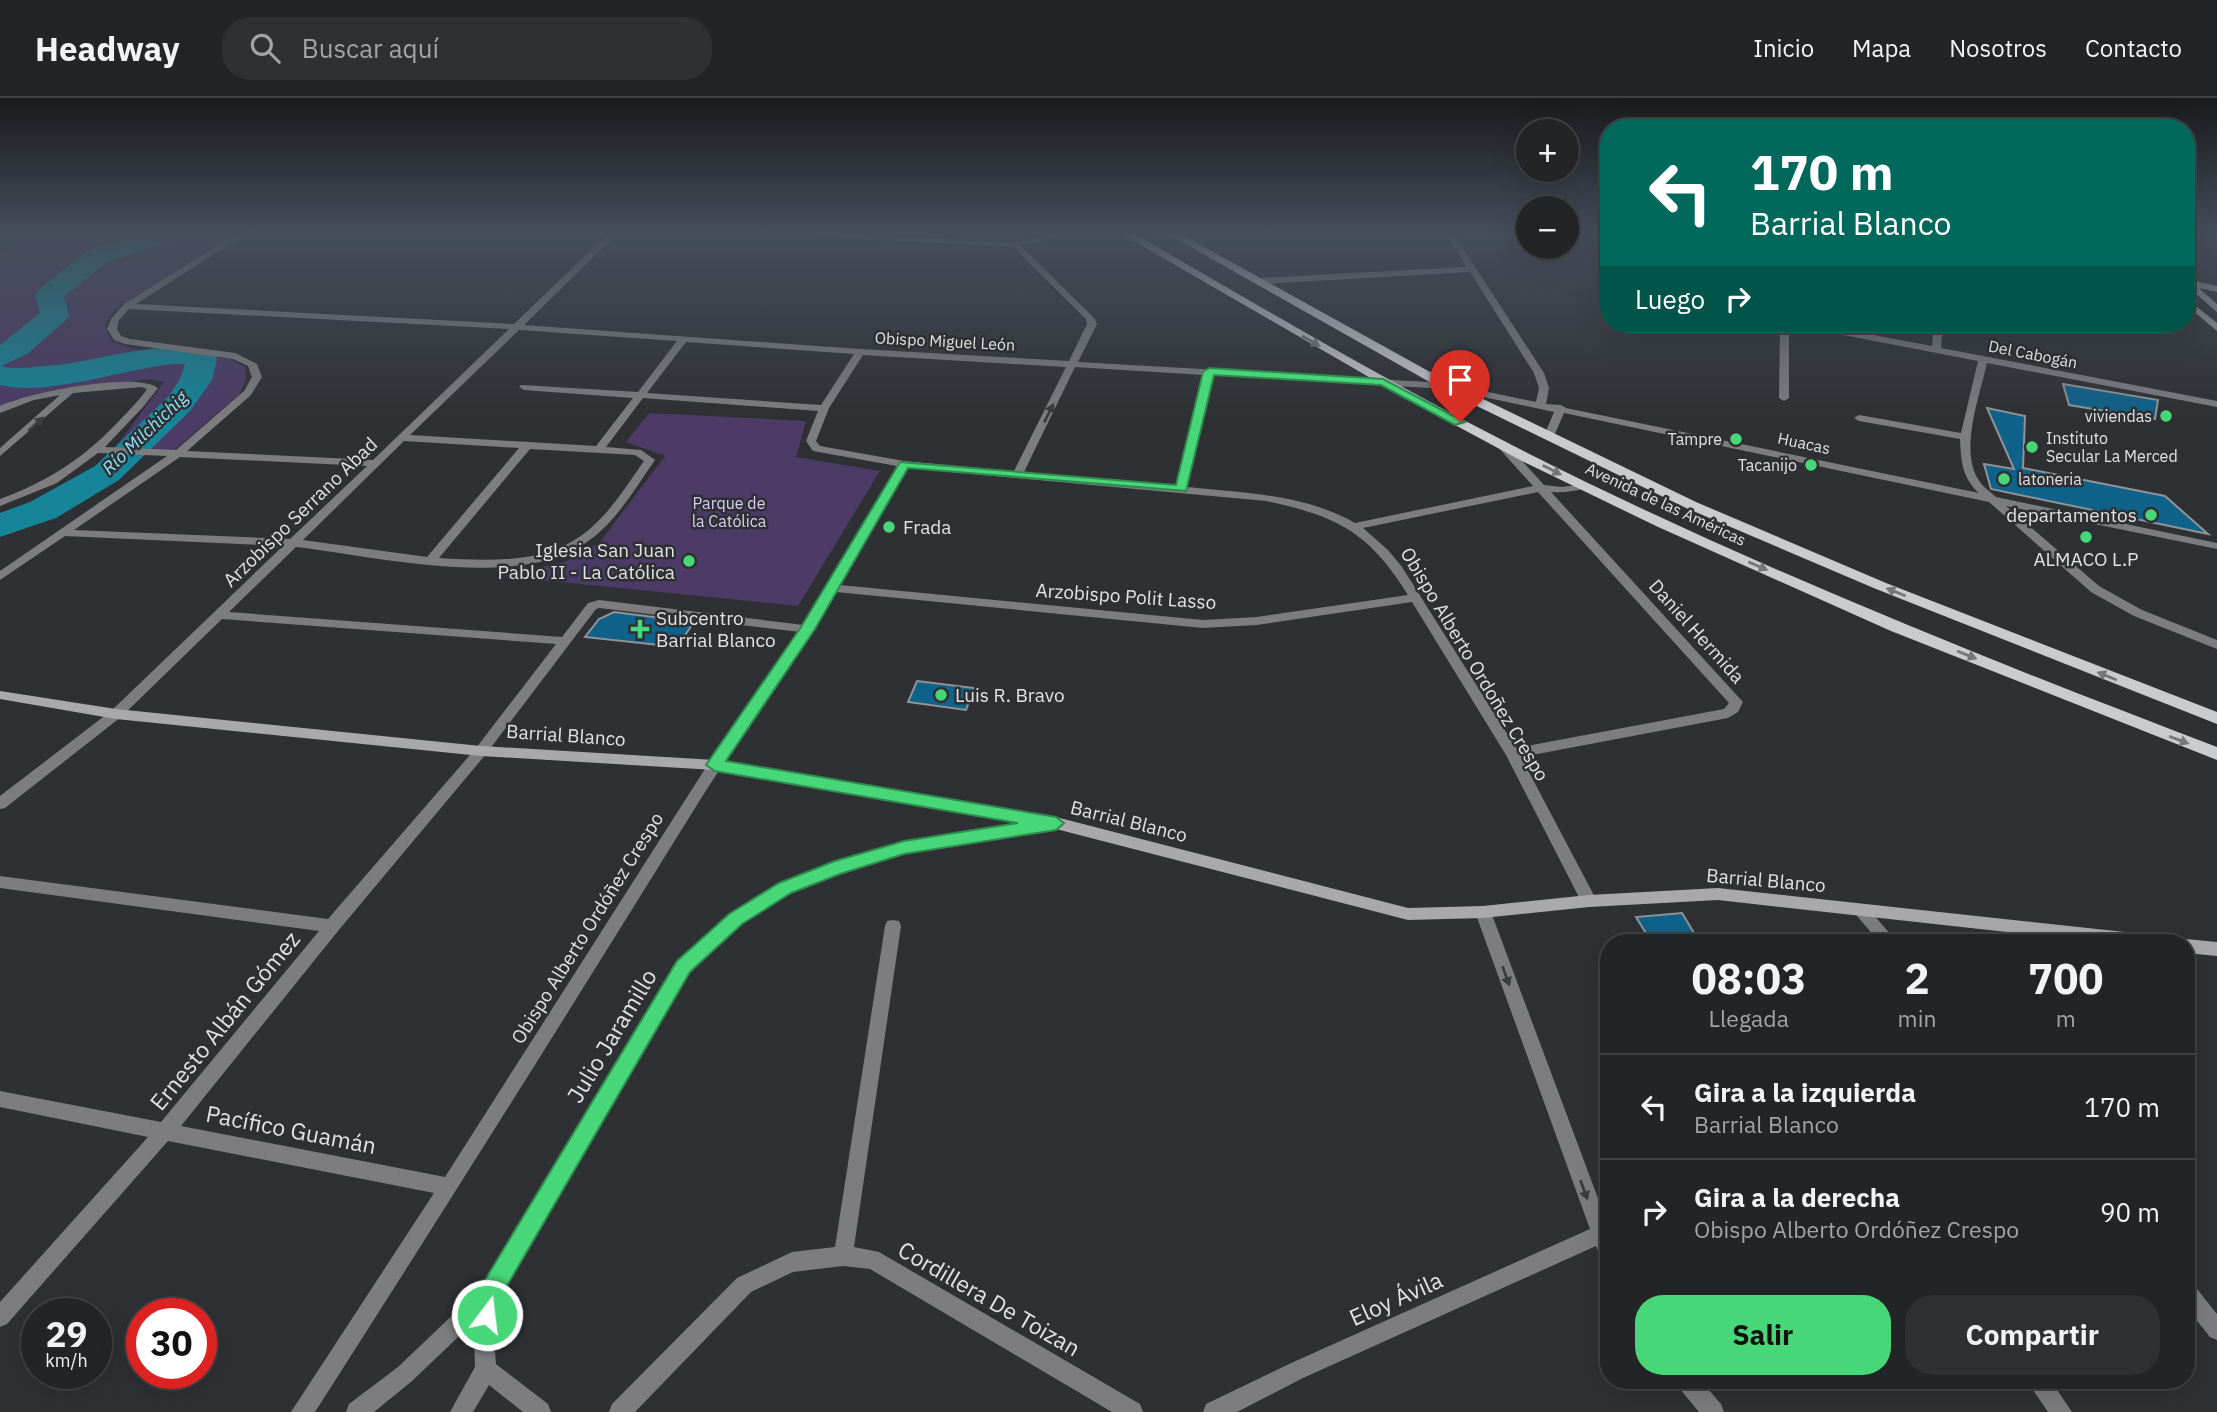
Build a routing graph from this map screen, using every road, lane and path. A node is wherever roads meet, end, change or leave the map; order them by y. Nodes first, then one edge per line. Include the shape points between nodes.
1 (146, 294) edge
2 (550, 294) edge
3 (1065, 294) edge
4 (1231, 294) edge
5 (1284, 294) edge
6 (1488, 294) edge
7 (2198, 294) edge
8 (2200, 294) edge
9 (2217, 298) edge
10 (127, 306) junction
11 (2195, 309) edge
12 (2217, 309) edge
13 (516, 327) junction
14 (2217, 328) edge
15 (1784, 333) edge
16 (1848, 333) edge
17 (1938, 333) edge
18 (684, 338) junction
19 (1936, 350) junction
20 (860, 352) junction
21 (1983, 360) junction
22 (1074, 364) junction
23 (1209, 372) junction
24 (1383, 382) junction
25 (1446, 386) junction
26 (524, 387) dead end
27 (69, 392) junction
28 (640, 396) junction
29 (1784, 398) dead end
30 (1541, 404) junction
31 (2217, 404) edge
32 (824, 408) junction
33 (1561, 408) junction
34 (0, 410) edge
35 (1859, 418) dead end
36 (1549, 436) junction
37 (1965, 437) junction
38 (401, 438) junction
39 (1500, 443) junction
40 (526, 447) junction
41 (599, 449) junction
42 (98, 450) junction
43 (180, 452) junction
44 (0, 453) edge
45 (376, 463) junction
46 (904, 464) junction
47 (1018, 473) junction
48 (1583, 486) junction
49 (1540, 488) junction
50 (1181, 489) junction
51 (1992, 499) junction
52 (0, 503) edge
53 (1356, 526) junction
54 (65, 533) junction
55 (296, 543) junction
56 (2217, 546) edge
57 (431, 561) junction
58 (0, 576) edge
59 (833, 588) junction
60 (1416, 598) junction
61 (217, 615) junction
62 (808, 629) junction
63 (567, 640) junction
64 (2217, 645) edge
65 (0, 695) edge
66 (116, 714) junction
67 (2217, 718) edge
68 (481, 751) junction
69 (1512, 754) junction
70 (2217, 754) edge
71 (715, 765) junction
72 (0, 804) edge
73 (1056, 823) junction
74 (0, 882) edge
75 (1589, 901) junction
76 (1860, 910) junction
77 (1483, 912) junction
78 (332, 926) junction
79 (893, 926) dead end
80 (1882, 934) edge
81 (2080, 934) edge
82 (2195, 947) edge
83 (2217, 949) edge
84 (0, 1099) edge
85 (166, 1130) junction
86 (449, 1186) junction
87 (1600, 1231) edge
88 (1600, 1244) edge
89 (843, 1256) junction
90 (490, 1293) junction
91 (2195, 1302) edge
92 (0, 1317) edge
93 (2217, 1330) edge
94 (486, 1369) junction
95 (1694, 1389) edge
96 (2044, 1389) edge
97 (302, 1412) edge
98 (357, 1412) edge
99 (461, 1412) edge
100 (540, 1412) edge
101 (620, 1412) edge
102 (1132, 1412) edge
103 (1214, 1412) edge
104 (1713, 1412) edge
105 (2061, 1412) edge

1 - 10 street
2 - 13 street, Arzobispo Serrano Abad
3 - 22 street via 1092,321
4 -> 24 main road, Avenida de las Américas
5 - 25 main road, Avenida de las Américas
6 - 30 street via 1539,373 1544,388
7 - 12 street
8 - 9 street
10 - 13 street, Obispo Miguel León
10 - 43 street via 115,319 112,329 117,338 235,356 252,364 257,377 248,393
11 - 14 street
13 - 18 street, Obispo Miguel León
13 - 38 street, Arzobispo Serrano Abad
15 - 29 street
16 - 19 street, Del Cabogán
17 - 19 street
18 - 20 street, Obispo Miguel León
18 - 28 street
19 - 21 street, Del Cabogán
20 - 22 street, Obispo Miguel León
20 - 32 street
21 - 31 street, Del Cabogán
21 - 37 street
22 - 23 street, Obispo Miguel León
47 -> 22 street
23 - 24 street, Obispo Miguel León
23 - 50 street
24 - 25 street, Huacas
24 - 39 main road, Avenida de las Américas
25 - 30 street, Huacas
25 - 36 main road, Avenida de las Américas
26 - 28 street
27 - 34 street via 19,400
27 - 42 street via 142,384 153,388
44 -> 27 street
28 - 32 street
28 - 41 street
30 - 33 street, Huacas
32 - 46 street, Obispo Alberto Ordoñez Crespo via 811,441 817,449
33 - 36 street
33 - 51 street, Huacas
35 - 37 street
67 -> 36 main road, Avenida de las Américas via 1868,580 1691,505
37 - 51 street via 1966,465 1976,484
38 - 40 street
38 - 45 street, Arzobispo Serrano Abad
39 -> 48 main road, Avenida de las Américas
39 - 49 street, Daniel Hermida
40 - 41 street
40 - 57 street
41 - 57 street via 637,452 650,460 598,528 578,544 528,560
42 - 43 street
42 - 52 street via 44,488
43 - 45 street
43 - 54 street
45 - 55 street, Arzobispo Serrano Abad
46 - 47 street, Obispo Alberto Ordoñez Crespo
46 - 59 street, Obispo Alberto Ordóñez Crespo
47 - 50 street, Obispo Alberto Ordoñez Crespo
48 - 49 street
48 -> 70 main road, Avenida de las Américas via 1891,624
49 - 53 street
49 - 69 street, Daniel Hermida via 1736,705 1728,713
50 - 53 street, Obispo Alberto Ordoñez Crespo via 1305,505
51 - 56 street, Huacas
51 - 64 street via 2095,589 2137,613
53 - 60 street, Obispo Alberto Ordoñez Crespo via 1380,546
54 - 55 street
54 - 58 street
55 - 57 street
55 - 61 street, Arzobispo Serrano Abad
59 - 60 street, Arzobispo Polit Lasso via 1203,624 1257,621
59 - 62 street, Obispo Alberto Ordóñez Crespo
60 - 69 street, Obispo Alberto Ordoñez Crespo
61 - 63 street
61 - 66 street, Arzobispo Serrano Abad
62 - 63 street, Ernesto Albán Gómez via 599,604 586,610
62 - 71 street, Obispo Alberto Ordóñez Crespo
63 - 68 street, Ernesto Albán Gómez
65 - 66 street, Barrial Blanco
66 - 68 street, Barrial Blanco
66 - 72 street, Arzobispo Serrano Abad
68 - 71 street, Barrial Blanco
68 - 78 street, Ernesto Albán Gómez
69 - 75 street, Obispo Alberto Ordoñez Crespo
71 - 73 street, Barrial Blanco
71 - 86 street, Obispo Alberto Ordóñez Crespo
73 - 77 street, Barrial Blanco via 1408,914
73 - 90 street, Julio Jaramillo via 904,848 835,868 785,888 735,919 684,967
74 - 78 street
75 - 76 street, Barrial Blanco via 1718,894
75 - 77 street, Barrial Blanco
76 - 80 street
76 - 81 street, Barrial Blanco
77 -> 87 street
78 - 85 street, Ernesto Albán Gómez
79 - 89 street
82 - 83 street
84 - 85 street, Pacífico Guamán
85 - 86 street, Pacífico Guamán
85 - 92 street, Ernesto Albán Gómez
86 - 97 street, Obispo Alberto Ordóñez Crespo
88 - 103 street, Eloy Ávila via 1296,1371
89 - 101 street, Cordillera De Toizan via 792,1262 744,1285
89 - 102 street, Cordillera De Toizan via 872,1259
90 - 94 street via 484,1338
90 - 98 street, Julio Jaramillo via 405,1374
91 - 93 street
94 - 99 street
94 - 100 street
95 - 104 street
96 - 105 street

